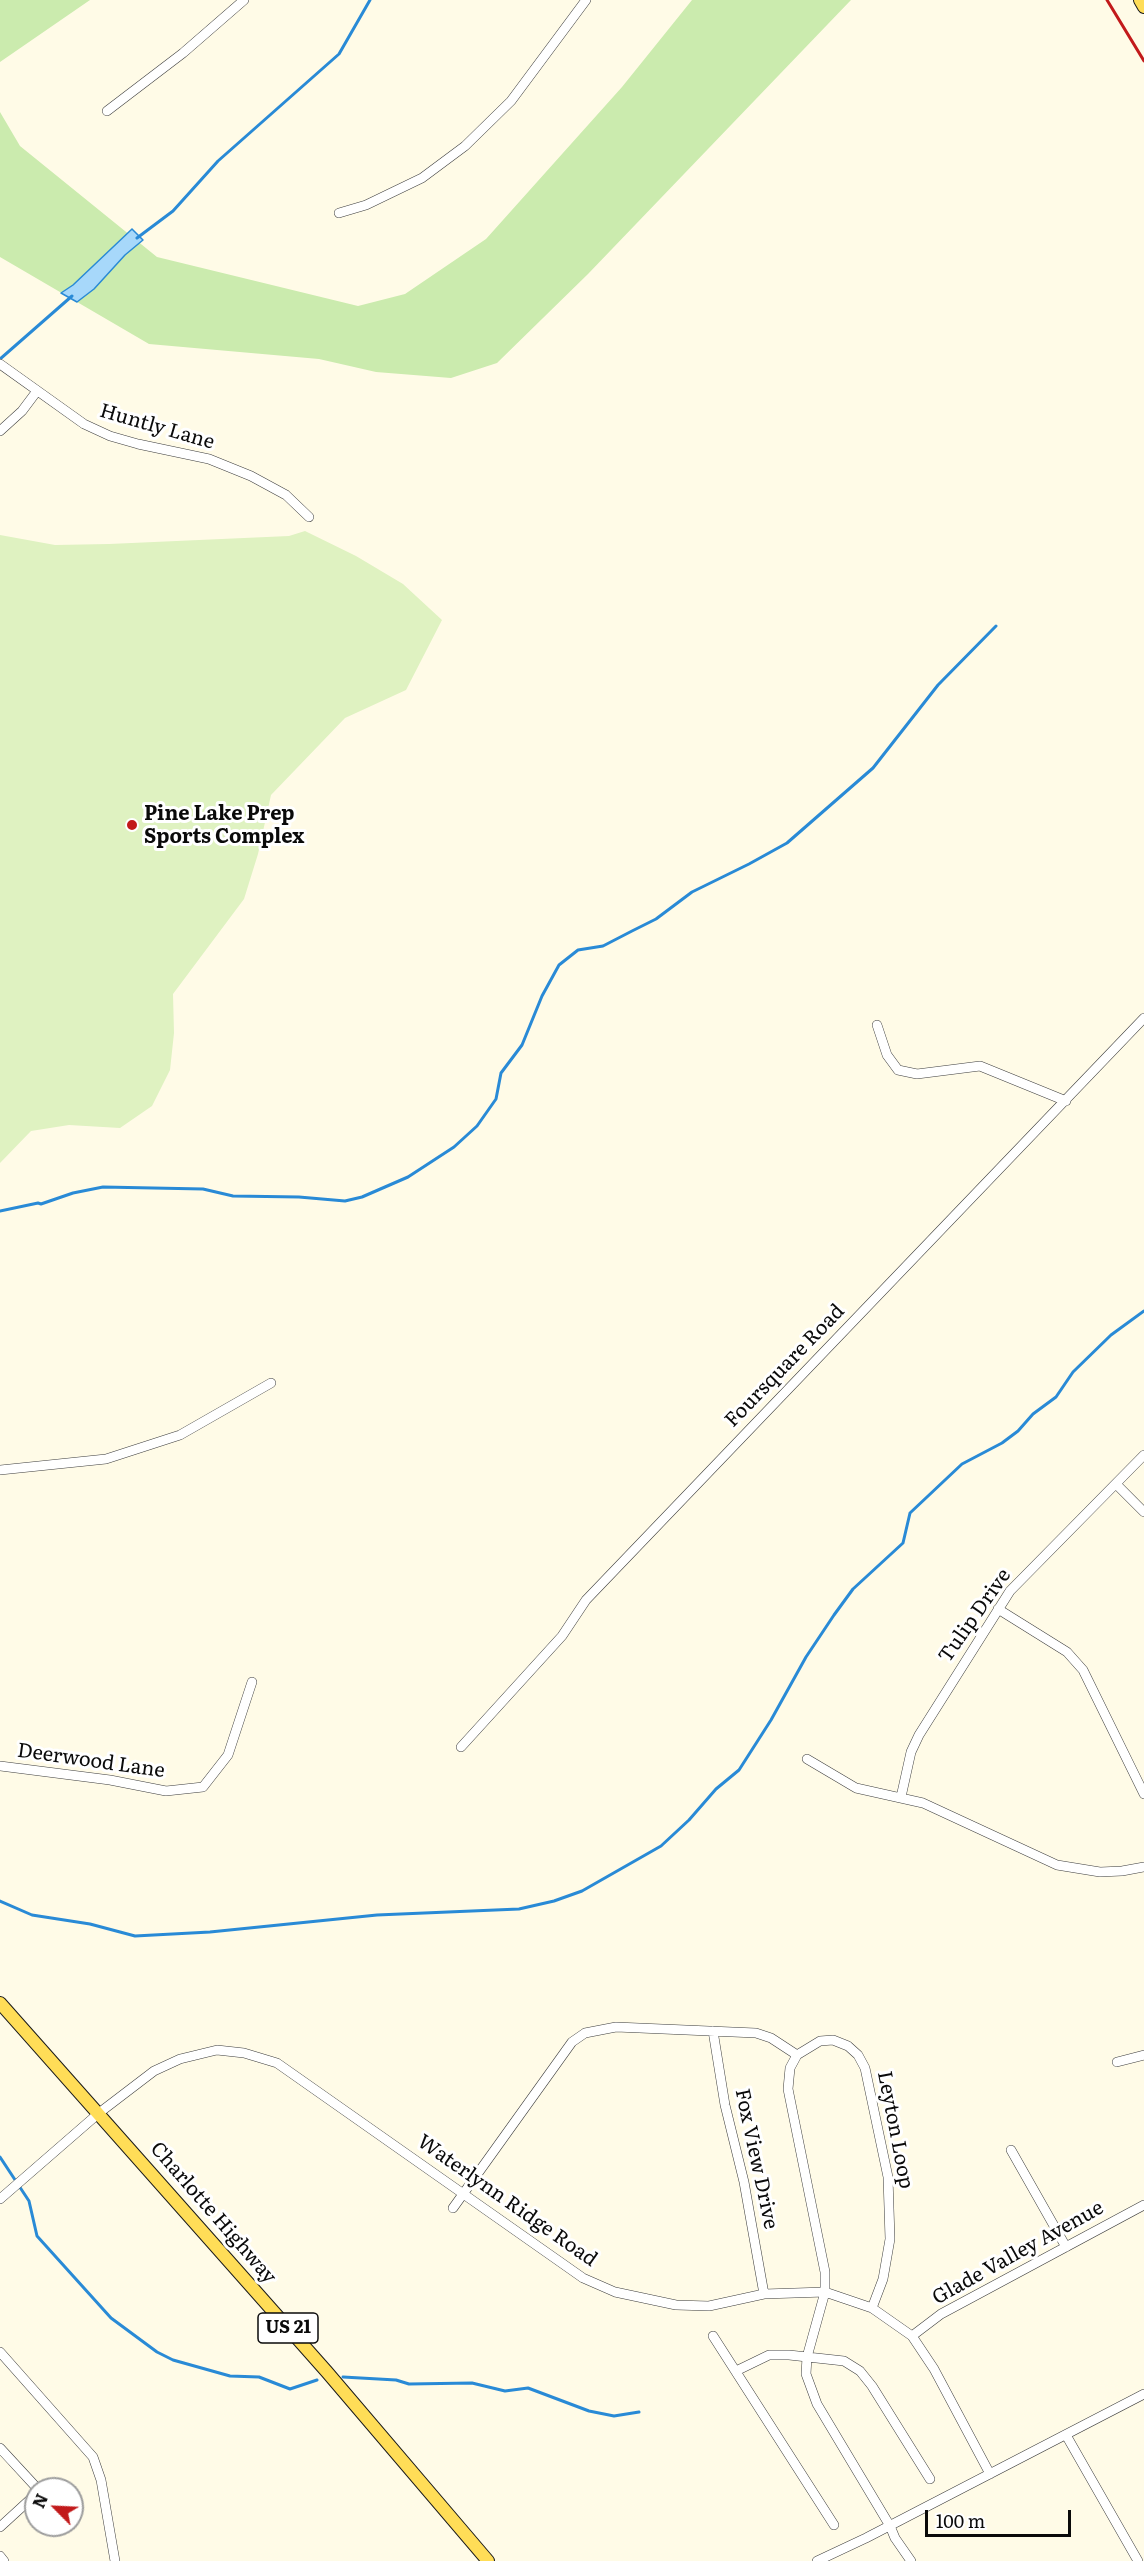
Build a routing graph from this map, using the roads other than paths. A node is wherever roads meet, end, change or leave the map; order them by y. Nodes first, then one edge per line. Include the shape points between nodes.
1 (244, 0) edge
2 (586, 0) edge
3 (1140, 0) edge
4 (1144, 7) edge
5 (107, 111) dead end
6 (339, 213) dead end
7 (0, 364) edge
8 (37, 392) junction
9 (0, 431) edge
10 (309, 517) dead end
11 (1144, 1018) edge
12 (877, 1024) dead end
13 (1066, 1101) junction
14 (271, 1383) dead end
15 (1144, 1455) edge
16 (0, 1470) edge
17 (1116, 1484) junction
18 (1144, 1512) edge
19 (998, 1609) junction
20 (252, 1682) dead end
21 (461, 1747) dead end
22 (807, 1759) dead end
23 (0, 1766) edge
24 (1144, 1794) edge
25 (901, 1797) junction
26 (1144, 1867) edge
27 (0, 2003) edge
28 (713, 2031) junction
29 (797, 2055) junction
30 (1144, 2057) edge
31 (1117, 2062) dead end
32 (99, 2113) junction
33 (1011, 2150) dead end
34 (464, 2194) junction
35 (0, 2199) edge
36 (1144, 2205) edge
37 (453, 2208) dead end
38 (1066, 2247) junction
39 (825, 2292) junction
40 (764, 2294) junction
41 (872, 2308) junction
42 (713, 2336) dead end
43 (912, 2336) junction
44 (0, 2352) edge
45 (807, 2357) junction
46 (736, 2371) junction
47 (1144, 2394) edge
48 (1066, 2435) junction
49 (0, 2448) edge
50 (990, 2474) junction
51 (930, 2479) dead end
52 (834, 2525) dead end
53 (890, 2526) junction
54 (0, 2528) edge
55 (0, 2556) edge
56 (4, 2561) edge
57 (115, 2561) edge
58 (488, 2561) edge
59 (817, 2561) edge
60 (911, 2561) edge
61 (1138, 2561) edge

1 - 5 street
2 - 6 street via 511,101 465,146 422,178 366,205
3 - 4 main road
7 - 8 street, Huntly Lane
8 - 9 street
8 - 10 street, Huntly Lane via 84,424 110,436 209,459 250,476 286,495
11 - 13 street, Foursquare Road
12 - 13 street via 887,1054 898,1071 917,1074 980,1066
13 - 21 street, Foursquare Road via 586,1599 562,1636
14 - 16 street via 180,1435 106,1459
15 - 17 street, Tulip Drive
17 - 18 street
17 - 19 street, Tulip Drive via 1010,1591
19 - 24 street via 1067,1652 1083,1670
19 - 25 street, Tulip Drive via 919,1735
20 - 23 street, Deerwood Lane via 228,1755 203,1787 166,1791 88,1776
22 - 25 street via 856,1788
25 - 26 street via 923,1803 1057,1865 1100,1872
27 - 32 main road, Charlotte Highway / US 21
28 - 29 street via 756,2033
28 - 34 street via 616,2027 585,2033 572,2042
28 - 40 street, Fox View Drive
29 - 39 street via 790,2068 788,2089 825,2272
29 - 41 street, Leyton Loop via 820,2041 833,2040 848,2046 865,2068 891,2209 883,2280
30 - 31 street
32 - 34 street, Waterlynn Ridge Road via 154,2071 180,2059 217,2050 244,2053 278,2063
32 - 35 street, Waterlynn Ridge Road
32 - 58 main road, Charlotte Highway / US 21
33 - 38 street
34 - 37 street
34 - 40 street, Waterlynn Ridge Road via 583,2278 615,2292 676,2305 709,2306
36 - 38 street, Glade Valley Avenue
38 - 43 street, Glade Valley Avenue via 941,2314
39 - 40 street, Waterlynn Ridge Road
39 - 41 street, Waterlynn Ridge Road
39 - 45 street
41 - 43 street, Waterlynn Ridge Road
42 - 46 street
43 - 50 street, Waterlynn Ridge Road
44 - 57 street via 93,2457 101,2480
45 - 46 street via 769,2355
45 - 51 street via 844,2361 860,2371
45 - 53 street via 806,2374 817,2404
46 - 52 street
47 - 48 street
48 - 50 street
48 - 61 street
49 - 54 street via 36,2487 35,2495
50 - 53 street
53 - 59 street
53 - 60 street
55 - 56 street

